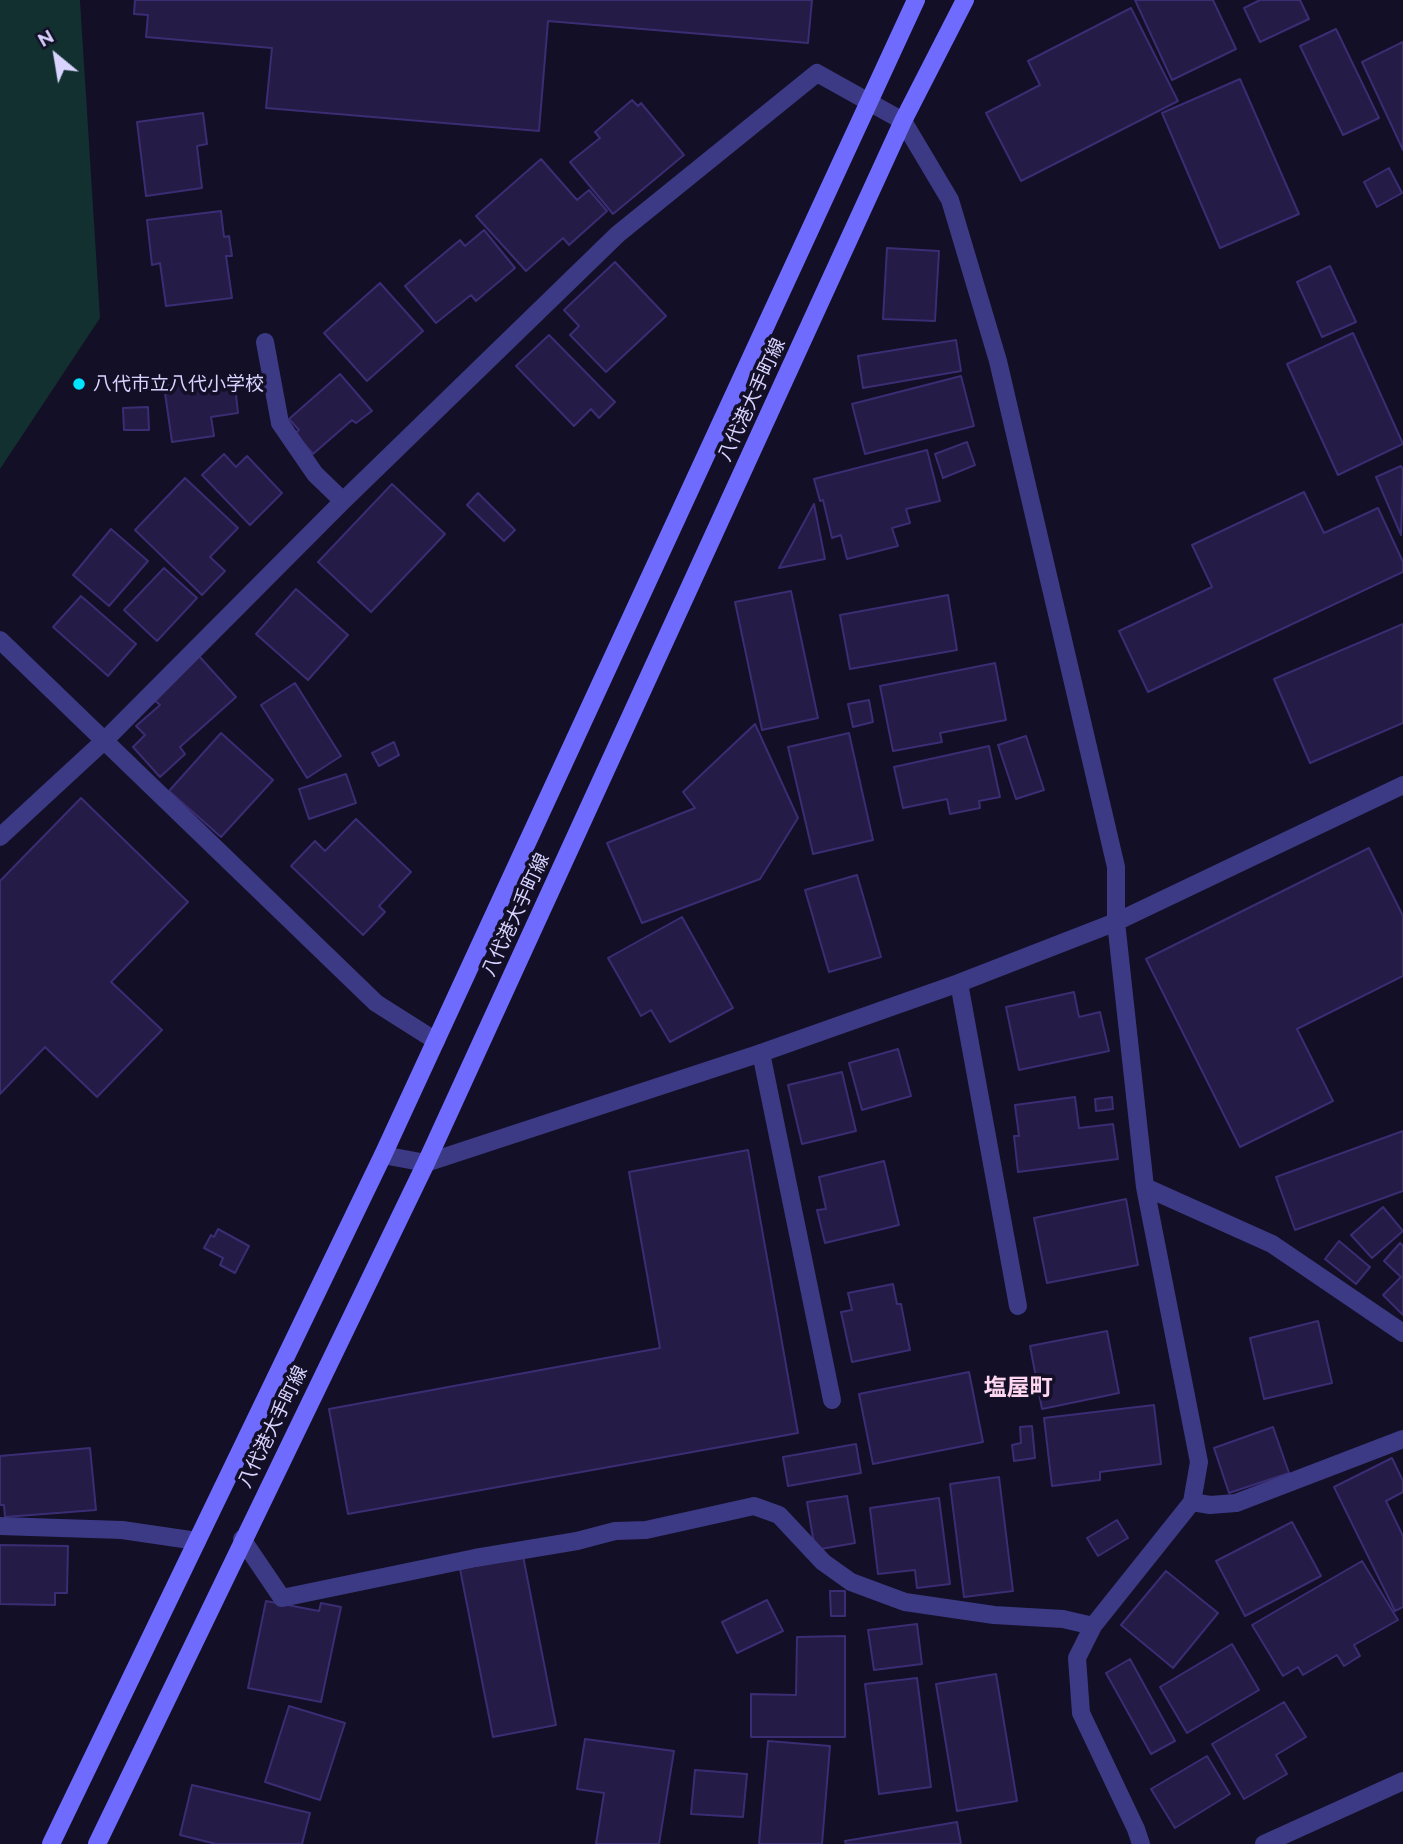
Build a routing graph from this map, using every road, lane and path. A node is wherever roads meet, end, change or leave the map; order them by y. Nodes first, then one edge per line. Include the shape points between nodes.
1 (916, 0) edge
2 (965, 0) edge
3 (869, 100) junction
4 (904, 121) junction
5 (265, 342) dead end
6 (343, 501) junction
7 (0, 640) edge
8 (104, 740) junction
9 (1403, 785) edge
10 (0, 837) edge
11 (1116, 922) junction
12 (960, 983) junction
13 (436, 1041) junction
14 (761, 1053) junction
15 (383, 1155) junction
16 (426, 1163) junction
17 (1145, 1187) junction
18 (1018, 1306) dead end
19 (1403, 1333) edge
20 (832, 1400) dead end
21 (1403, 1439) edge
22 (1192, 1502) junction
23 (0, 1526) edge
24 (242, 1539) junction
25 (197, 1541) junction
26 (1093, 1626) junction
27 (1403, 1781) edge
28 (51, 1844) edge
29 (97, 1844) edge
30 (1141, 1844) edge
31 (1264, 1844) edge

1 - 3 main road, 八代港大手町線
2 - 4 main road, 八代港大手町線
3 - 4 street
3 - 6 street via 817,73 618,234
3 - 13 main road, 八代港大手町線
4 - 11 street via 950,200 998,360 1116,867
4 - 16 main road, 八代港大手町線
5 - 6 street via 280,424 315,474
6 - 8 street
7 - 8 street
8 - 10 street
8 - 13 street via 376,1003
9 - 11 street
11 - 12 street
11 - 17 street
12 - 14 street
12 - 18 street
13 - 15 main road, 八代港大手町線
14 - 16 street
14 - 20 street
15 - 16 street
15 - 25 main road, 八代港大手町線
16 - 24 main road, 八代港大手町線
17 - 19 street via 1272,1244
17 - 22 street via 1199,1462
21 - 22 street via 1236,1503
22 - 26 street
23 - 25 street via 122,1530
24 - 26 street via 282,1598 754,1506 779,1515 823,1562 851,1582 905,1602
24 - 29 main road, 八代港大手町線
25 - 28 main road, 八代港大手町線
26 - 30 street via 1077,1658 1081,1713
27 - 31 street

